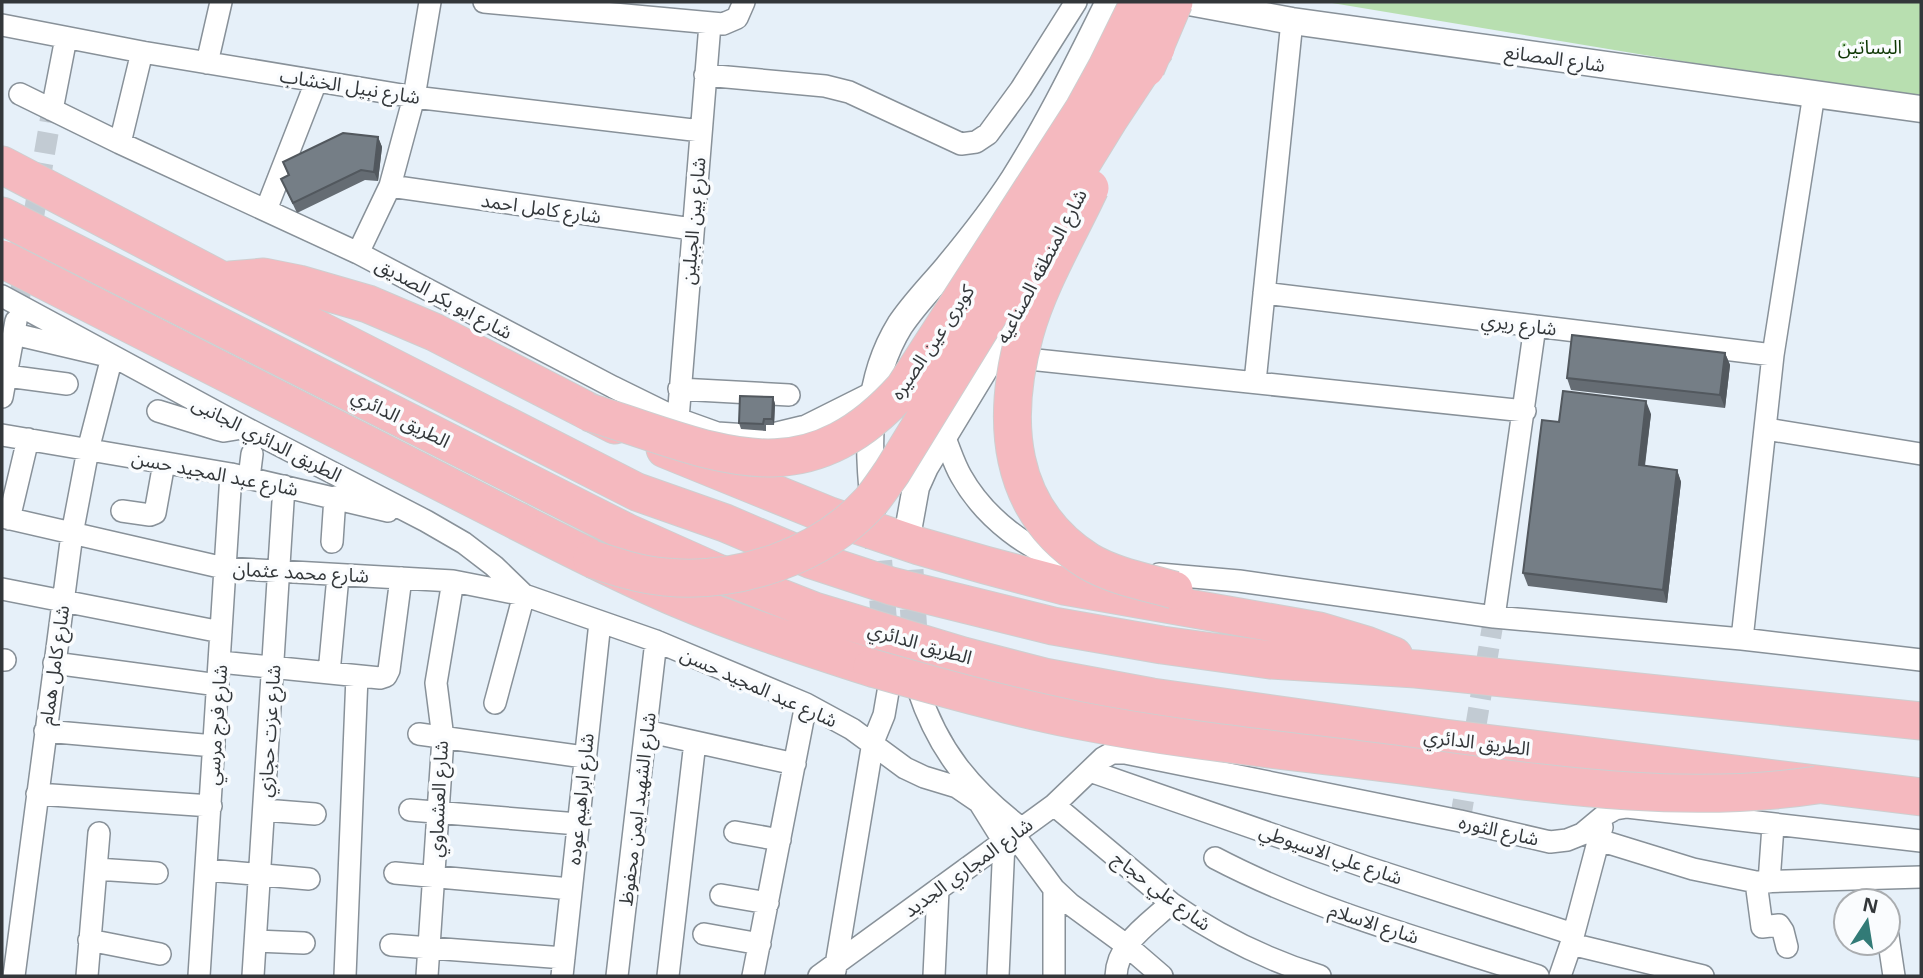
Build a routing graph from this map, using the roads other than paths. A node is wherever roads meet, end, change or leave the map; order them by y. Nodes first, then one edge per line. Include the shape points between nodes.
1 (220, 2) edge
2 (430, 2) edge
3 (484, 2) edge
4 (744, 2) edge
5 (1076, 2) edge
6 (1109, 2) edge
7 (1139, 2) edge
8 (1174, 2) edge
9 (1182, 2) edge
10 (1189, 2) edge
11 (1292, 21) junction
12 (710, 24) junction
13 (2, 25) edge
14 (66, 38) junction
15 (1156, 48) junction
16 (142, 52) junction
17 (207, 63) junction
18 (705, 75) junction
19 (316, 82) junction
20 (20, 94) dead end
21 (1814, 94) junction
22 (414, 97) junction
23 (1921, 109) edge
24 (52, 110) junction
25 (701, 131) junction
26 (120, 143) junction
27 (2, 164) edge
28 (390, 186) junction
29 (266, 210) junction
30 (2, 216) edge
31 (692, 229) junction
32 (358, 253) junction
33 (2, 259) edge
34 (223, 281) junction
35 (1264, 293) junction
36 (10, 301) edge
37 (1535, 326) junction
38 (15, 334) junction
39 (993, 355) junction
40 (1773, 355) junction
41 (112, 357) junction
42 (7, 376) junction
43 (1255, 382) junction
44 (67, 384) dead end
45 (679, 389) junction
46 (874, 392) junction
47 (789, 395) dead end
48 (2, 397) edge
49 (159, 411) dead end
50 (1525, 411) junction
51 (588, 412) junction
52 (678, 419) junction
53 (244, 427) junction
54 (1766, 429) junction
55 (2, 435) edge
56 (944, 436) junction
57 (29, 439) junction
58 (89, 450) junction
59 (252, 454) dead end
60 (1921, 454) edge
61 (164, 463) junction
62 (240, 476) junction
63 (284, 486) junction
64 (335, 497) junction
65 (122, 511) dead end
66 (5, 518) edge
67 (426, 521) junction
68 (876, 523) tunnel mouth
69 (908, 531) tunnel mouth
70 (72, 534) junction
71 (332, 542) dead end
72 (592, 559) junction
73 (224, 568) junction
74 (279, 572) junction
75 (338, 576) junction
76 (401, 578) junction
77 (453, 581) junction
78 (2, 589) edge
79 (524, 595) junction
80 (63, 601) junction
81 (1494, 617) junction
82 (600, 622) junction
83 (1295, 626) junction
84 (221, 632) junction
85 (1741, 639) junction
86 (656, 641) junction
87 (1921, 660) edge
88 (220, 662) junction
89 (54, 663) junction
90 (273, 668) junction
91 (1416, 669) junction
92 (329, 673) junction
93 (357, 676) junction
94 (218, 685) junction
95 (889, 686) dead end
96 (918, 689) tunnel mouth
97 (495, 703) dead end
98 (806, 704) junction
99 (1921, 721) edge
100 (45, 731) junction
101 (646, 731) junction
102 (419, 734) dead end
103 (443, 738) junction
104 (695, 742) junction
105 (873, 743) junction
106 (214, 746) junction
107 (1112, 753) joint
108 (584, 757) junction
109 (795, 764) junction
110 (1090, 771) junction
111 (1817, 785) junction
112 (37, 794) junction
113 (1921, 797) edge
114 (1054, 805) junction
115 (211, 806) junction
116 (264, 810) junction
117 (410, 810) dead end
118 (438, 812) junction
119 (315, 814) dead end
120 (1606, 814) junction
121 (578, 824) junction
122 (1773, 825) junction
123 (735, 832) dead end
124 (99, 833) dead end
125 (1013, 835) junction
126 (780, 840) junction
127 (1599, 840) junction
128 (1921, 841) edge
129 (1215, 858) dead end
130 (96, 869) junction
131 (207, 870) junction
132 (157, 873) dead end
133 (395, 873) dead end
134 (260, 875) junction
135 (434, 877) junction
136 (1921, 877) edge
137 (309, 879) dead end
138 (1880, 880) junction
139 (1762, 882) junction
140 (1881, 887) edge
141 (571, 889) junction
142 (1054, 889) junction
143 (938, 890) junction
144 (721, 895) dead end
145 (768, 903) junction
146 (1171, 903) junction
147 (704, 934) dead end
148 (1572, 939) junction
149 (89, 940) junction
150 (256, 941) junction
151 (304, 943) dead end
152 (760, 944) junction
153 (391, 945) dead end
154 (1126, 945) junction
155 (1787, 947) dead end
156 (430, 948) junction
157 (160, 954) dead end
158 (1891, 957) edge
159 (563, 967) edge
160 (829, 973) edge
161 (1306, 974) edge
162 (14, 976) edge
163 (86, 976) edge
164 (199, 976) edge
165 (253, 976) edge
166 (345, 976) edge
167 (427, 976) edge
168 (617, 976) edge
169 (668, 976) edge
170 (753, 976) edge
171 (934, 976) edge
172 (998, 976) edge
173 (1054, 976) edge
174 (1116, 976) edge
175 (1162, 976) edge
176 (1538, 976) edge
177 (1560, 976) edge
178 (1703, 976) edge
179 (1894, 976) edge

1 - 17 street
2 - 22 street
3 - 12 street
4 - 12 street via 731,22
5 - 18 street via 1021,89 988,134 976,142 961,144 849,92 825,86
6 - 46 street via 1014,179 983,225 899,327
7 - 51 highway, كوبرى عين الصيره, bridge via 1084,109 904,388 857,432 798,456 766,460 703,449
8 - 15 highway, bridge
9 - 39 street, شارع المنطقه الصناعيه
10 - 11 street, شارع المصانع
11 - 21 street, شارع المصانع
11 - 35 street
12 - 18 street, شارع بين الجبلين
13 - 14 street, شارع نبيل الخشاب
14 - 16 street, شارع نبيل الخشاب
14 - 24 street
15 - 72 highway, bridge via 870,502 810,547 740,573 665,577
15 - 83 highway, bridge via 1025,332 1014,389 1013,446 1021,481 1038,513 1061,540 1090,562 1123,576
16 - 17 street, شارع نبيل الخشاب
16 - 26 street
17 - 19 street, شارع نبيل الخشاب
18 - 25 street, شارع بين الجبلين
19 - 22 street, شارع نبيل الخشاب
19 - 29 street
20 - 24 street, شارع ابو بكر الصديق
21 - 23 street, شارع المصانع
21 - 40 street
22 - 25 street, شارع نبيل الخشاب
22 - 28 street
24 - 26 street, شارع ابو بكر الصديق
25 - 31 street, شارع بين الجبلين
26 - 29 street, شارع ابو بكر الصديق
27 - 34 highway
28 - 31 street, شارع كامل احمد
28 - 32 street
29 - 32 street, شارع ابو بكر الصديق
30 - 111 highway, الطريق الدائري via 626,532 814,611 1044,677 1152,697
31 - 45 street, شارع بين الجبلين
32 - 52 street, شارع ابو بكر الصديق
33 - 72 highway, bridge
34 - 51 highway via 264,277 368,304 435,332
34 - 91 highway via 637,492 891,586 1053,626 1162,645 1270,660
35 - 37 street, شارع ريري
35 - 43 street
36 - 38 street
36 - 41 street, الطريق الدائري الجانبى
37 - 40 street, شارع ريري
37 - 50 street
38 - 41 street
38 - 42 street
39 - 43 street
39 - 56 street, شارع المنطقه الصناعيه
40 - 54 street
41 - 53 street, الطريق الدائري الجانبى
41 - 58 street, شارع كامل همام
42 - 44 street
42 - 48 street
43 - 50 street
45 - 47 street
45 - 52 street, شارع بين الجبلين
46 - 52 street, شارع ابو بكر الصديق via 806,426 764,436 717,433
46 - 68 street via 869,444
49 - 53 street via 224,431
50 - 81 street
51 - 83 highway via 727,476 919,546 1064,586
53 - 67 street, الطريق الدائري الجانبى
54 - 60 street
54 - 85 street
55 - 57 street, شارع عبد المجيد حسن
56 - 69 street, شارع المنطقه الصناعيه via 916,487
56 - 81 street via 962,478 989,514 1024,542 1065,561 1108,572 1239,581
57 - 58 street, شارع عبد المجيد حسن
57 - 66 street
58 - 61 street, شارع عبد المجيد حسن
58 - 70 street, شارع كامل همام
59 - 62 street, شارع فرج مرسي
61 - 62 street, شارع عبد المجيد حسن
61 - 65 street via 155,513
62 - 63 street, شارع عبد المجيد حسن
62 - 73 street, شارع فرج مرسي
63 - 64 street, شارع عبد المجيد حسن
63 - 74 street, شارع عزت حجازي
64 - 67 street, شارع عبد المجيد حسن
64 - 71 street
66 - 70 street, شارع محمد عثمان
67 - 79 street, الطريق الدائري الجانبى via 464,543
70 - 73 street, شارع محمد عثمان
70 - 80 street, شارع كامل همام
72 - 111 highway, bridge via 681,600 807,647 939,687 1077,720 1622,791 1725,794
73 - 74 street, شارع محمد عثمان
73 - 84 street, شارع فرج مرسي
74 - 75 street, شارع محمد عثمان
74 - 90 street, شارع عزت حجازي
75 - 76 street, شارع محمد عثمان
75 - 92 street
76 - 77 street, شارع محمد عثمان
76 - 93 street via 389,670 380,678
77 - 79 street, شارع محمد عثمان
77 - 103 street, شارع العشماوي via 436,683
78 - 80 street
79 - 82 street, شارع محمد عثمان
79 - 97 street
80 - 84 street
80 - 89 street, شارع كامل همام
81 - 85 street
82 - 86 street, شارع عبد المجيد حسن
82 - 108 street, شارع ابراهيم عوده
83 - 91 highway via 1366,645
84 - 88 street, شارع فرج مرسي
85 - 87 street
86 - 98 street, شارع عبد المجيد حسن
86 - 101 street, شارع الشهيد ايمن محفوظ
88 - 90 street
88 - 94 street, شارع فرج مرسي
89 - 94 street
89 - 100 street, شارع كامل همام
90 - 92 street
90 - 116 street, شارع عزت حجازي
91 - 99 highway
92 - 93 street
93 - 166 street
94 - 106 street, شارع فرج مرسي
95 - 105 street
96 - 125 street via 941,744
98 - 105 street, شارع عبد المجيد حسن
98 - 109 street
100 - 106 street
100 - 112 street, شارع كامل همام
101 - 104 street
101 - 168 street, شارع الشهيد ايمن محفوظ
102 - 103 street
103 - 108 street
103 - 118 street, شارع العشماوي
104 - 109 street
104 - 169 street
105 - 125 street, شارع عبد المجيد حسن via 905,768 969,794
105 - 160 street
106 - 115 street, شارع فرج مرسي
107 - 110 street, شارع المجاري الجديد
107 - 120 street, شارع الثوره via 1550,842 1582,834
108 - 121 street, شارع ابراهيم عوده
109 - 126 street
110 - 114 street, شارع المجاري الجديد
110 - 148 street, شارع علي الاسيوطي
111 - 113 highway, الطريق الدائري
112 - 115 street
112 - 162 street, شارع كامل همام
114 - 125 street, شارع المجاري الجديد
114 - 146 street, شارع علي حجاج
115 - 131 street, شارع فرج مرسي
116 - 119 street
116 - 134 street, شارع عزت حجازي
117 - 118 street
118 - 121 street
118 - 135 street, شارع العشماوي
120 - 122 street, شارع الثوره via 1638,807
120 - 127 street
121 - 141 street, شارع ابراهيم عوده
122 - 128 street, شارع الثوره
122 - 139 street
123 - 126 street
124 - 130 street
125 - 142 street
125 - 143 street, شارع المجاري الجديد
125 - 172 street
126 - 145 street
127 - 139 street via 1693,869
127 - 148 street
129 - 176 street, شارع الاسلام via 1330,909
130 - 132 street
130 - 149 street
131 - 134 street
131 - 164 street, شارع فرج مرسي
133 - 135 street
134 - 137 street
134 - 150 street, شارع عزت حجازي
135 - 141 street
135 - 156 street, شارع العشماوي
136 - 138 street
138 - 139 street
138 - 140 street
139 - 155 street via 1762,927 1779,925
141 - 159 street, شارع ابراهيم عوده
142 - 154 street
142 - 173 street
143 - 160 street, شارع المجاري الجديد
143 - 171 street
144 - 145 street
145 - 152 street
146 - 154 street
146 - 161 street, شارع علي حجاج via 1231,940
147 - 152 street
148 - 177 street
148 - 178 street, شارع علي الاسيوطي
149 - 157 street
149 - 163 street
150 - 151 street
150 - 165 street, شارع عزت حجازي
152 - 170 street
153 - 156 street
154 - 174 street
154 - 175 street
156 - 159 street
156 - 167 street, شارع العشماوي
158 - 179 street

